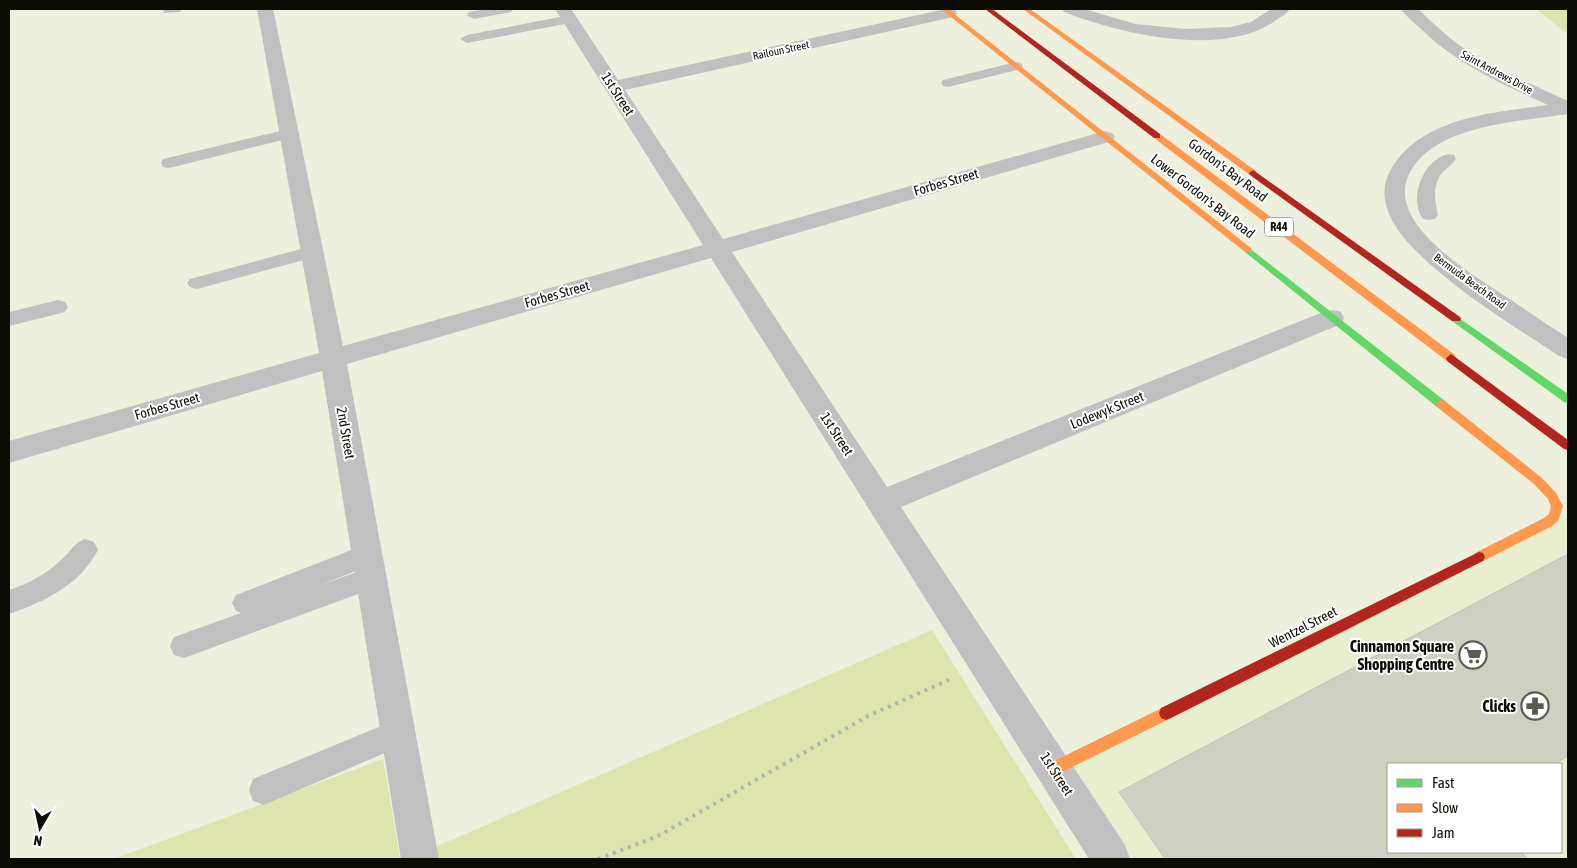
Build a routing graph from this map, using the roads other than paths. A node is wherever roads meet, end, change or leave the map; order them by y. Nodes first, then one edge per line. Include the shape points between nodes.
1 (265, 9) edge
2 (506, 9) edge
3 (988, 9) edge
4 (1026, 9) edge
5 (1070, 9) edge
6 (1282, 9) edge
7 (1409, 9) edge
8 (566, 11) edge
9 (946, 11) edge
10 (474, 15) dead end
11 (467, 40) dead end
12 (1016, 66) junction
13 (948, 83) dead end
14 (614, 87) junction
15 (1568, 108) edge
16 (289, 134) junction
17 (1105, 137) junction
18 (1448, 159) dead end
19 (168, 163) dead end
20 (1397, 174) junction
21 (1427, 183) junction
22 (1429, 215) dead end
23 (717, 248) junction
24 (312, 252) junction
25 (197, 283) dead end
26 (58, 307) dead end
27 (1332, 318) junction
28 (9, 319) edge
29 (1568, 350) edge
30 (333, 358) junction
31 (1568, 399) edge
32 (1568, 446) edge
33 (9, 452) edge
34 (881, 502) junction
35 (1557, 504) joint
36 (85, 550) dead end
37 (370, 567) junction
38 (9, 602) edge
39 (245, 603) dead end
40 (184, 646) dead end
41 (398, 733) junction
42 (1053, 769) junction
43 (264, 790) dead end
44 (420, 859) edge
45 (1111, 859) edge

1 - 16 street, 2nd Street
2 - 10 lane
3 - 32 main road, Gordon's Bay Road / R44
4 - 31 main road, Gordon's Bay Road / R44
5 - 6 street via 1128,27 1201,34 1232,32 1255,26
7 - 15 street, Saint Andrews Drive via 1439,38 1465,56 1501,77
8 - 11 lane
8 - 14 street, 1st Street
9 - 12 main road, Lower Gordon's Bay Road
9 - 14 street, Railoun Street
12 - 13 lane
12 - 17 main road, Lower Gordon's Bay Road
14 - 23 street, 1st Street
15 - 20 street via 1453,130 1426,142
16 - 19 lane
16 - 24 street, 2nd Street
17 - 23 street, Forbes Street
17 - 27 main road, Lower Gordon's Bay Road
18 - 21 lane via 1438,166
20 - 21 lane
20 - 29 street, Bermuda Beach Road via 1394,185 1398,209 1404,222 1426,248 1451,270
21 - 22 lane
23 - 30 street, Forbes Street
23 - 34 street, 1st Street
24 - 25 lane
24 - 30 street, 2nd Street
26 - 28 lane
27 - 34 street, Lodewyk Street
27 - 35 main road, Lower Gordon's Bay Road via 1547,488
30 - 33 street, Forbes Street
30 - 37 street, 2nd Street
34 - 42 street, 1st Street
35 - 42 main road, Wentzel Street via 1557,512 1548,522
36 - 38 lane via 70,570 51,583
37 - 39 lane
37 - 40 lane
37 - 41 street, 2nd Street
41 - 43 lane
41 - 44 street, 2nd Street
42 - 45 street, 1st Street

